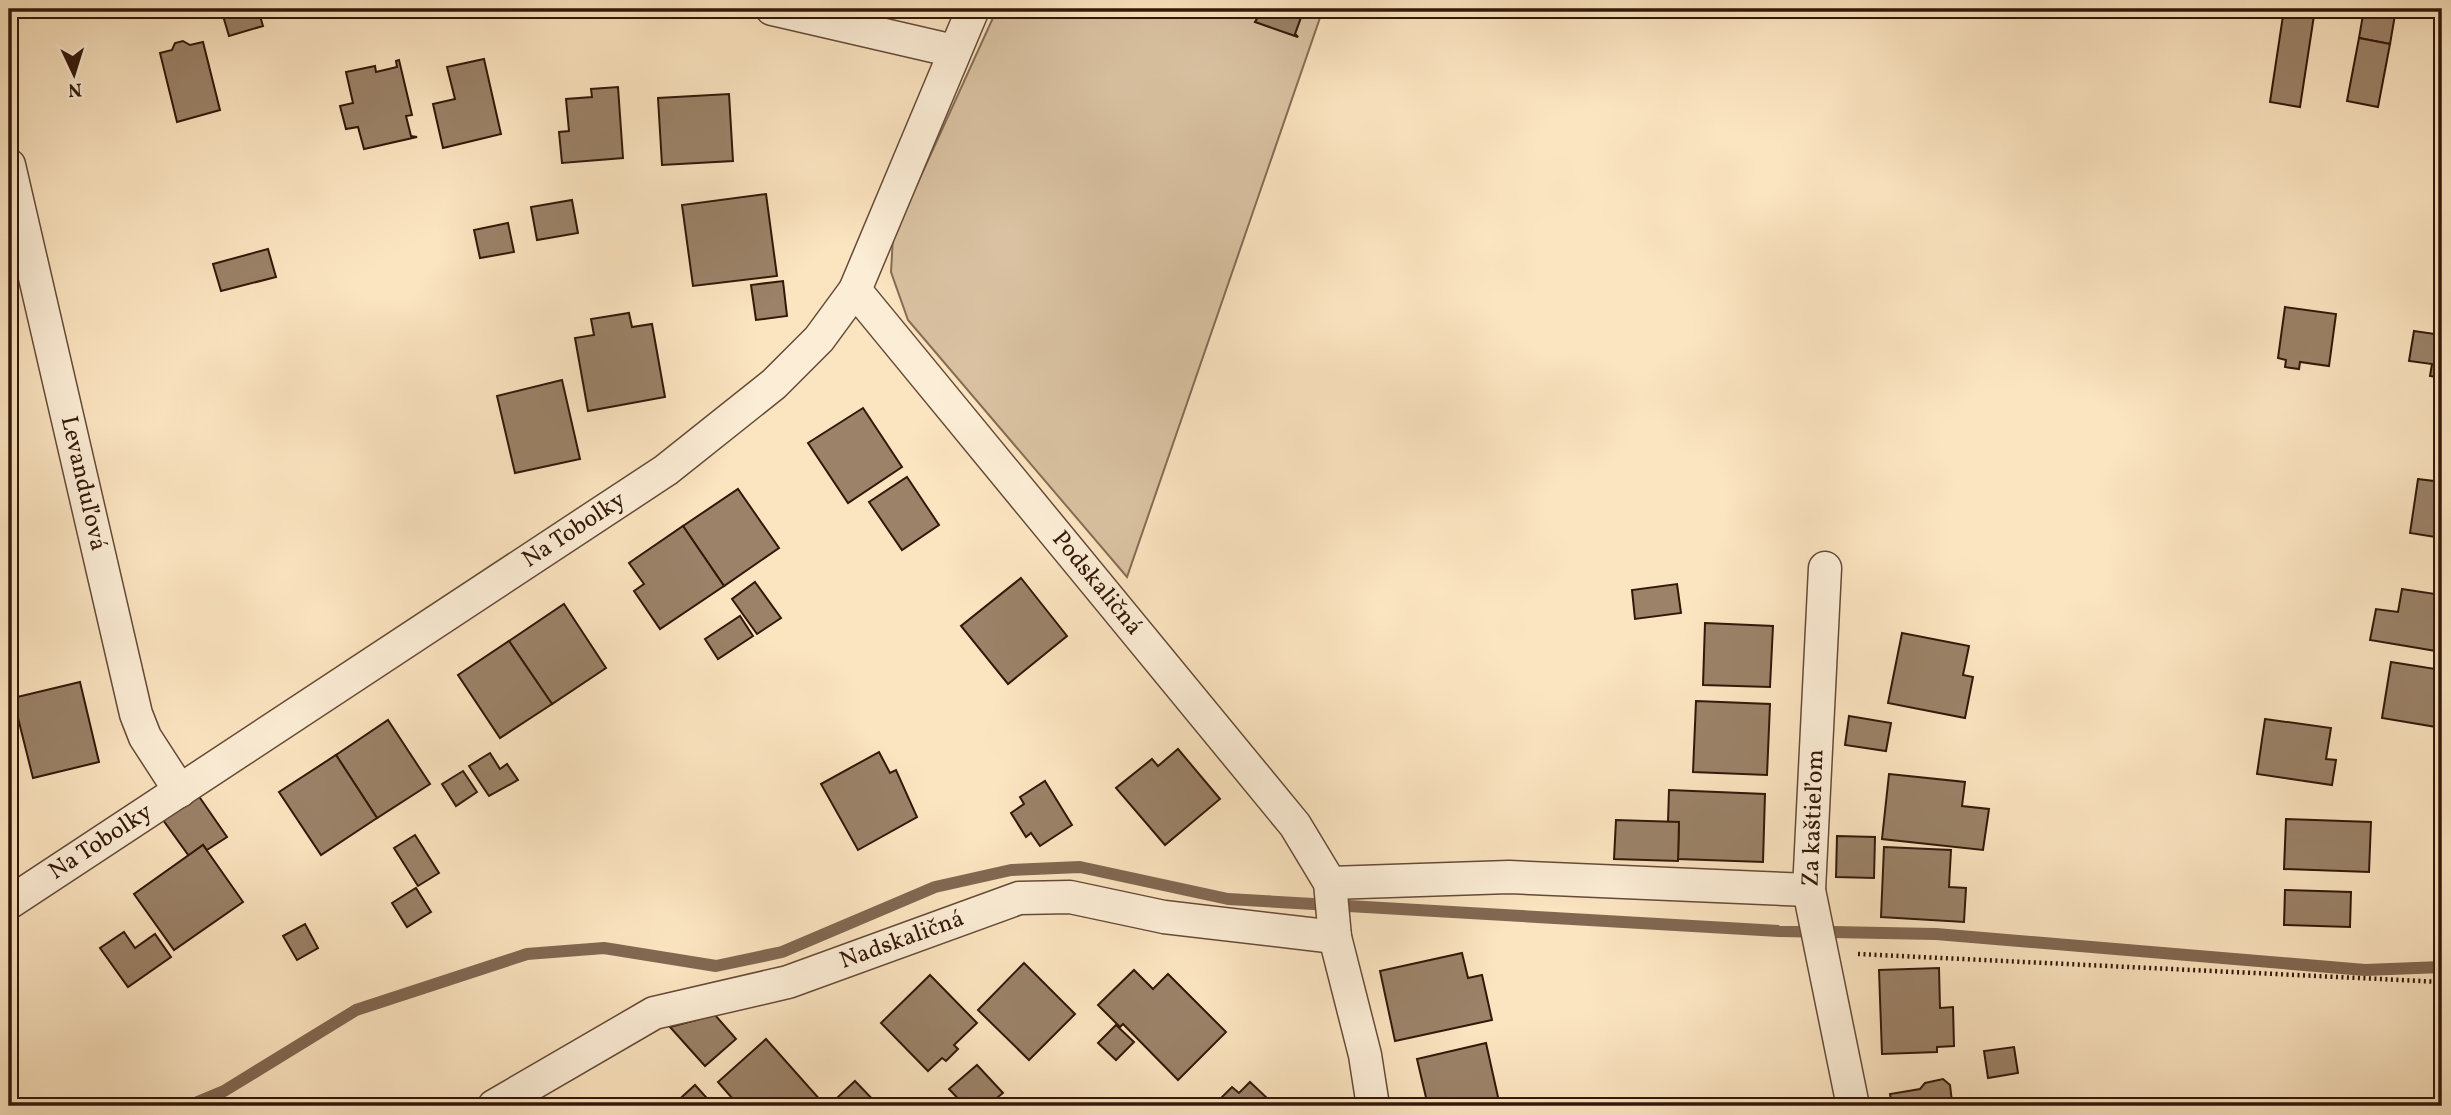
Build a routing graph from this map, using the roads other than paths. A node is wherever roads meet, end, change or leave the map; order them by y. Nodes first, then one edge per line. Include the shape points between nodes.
1 (772, 9) edge
2 (973, 9) edge
3 (954, 51) junction
4 (9, 165) edge
5 (855, 290) junction
6 (1825, 568) dead end
7 (180, 791) junction
8 (1810, 890) junction
9 (9, 903) edge
10 (1333, 908) junction
11 (494, 1106) edge
12 (1373, 1106) edge
13 (1853, 1106) edge

1 - 3 street
2 - 3 street, Na Tobolky
3 - 5 street, Na Tobolky
4 - 7 street, Levanduľová via 136,714 145,737
5 - 7 street, Na Tobolky via 819,339 774,384 666,470
5 - 10 street, Podskaličná via 1295,825
6 - 8 street, Za kaštieľom
7 - 9 street, Na Tobolky
8 - 10 street, Nadskaličná via 1509,877
8 - 13 street, Za kaštieľom
10 - 11 street, Nadskaličná via 1164,916 1070,897 1019,898 788,982 654,1013
10 - 12 street, Podskaličná

